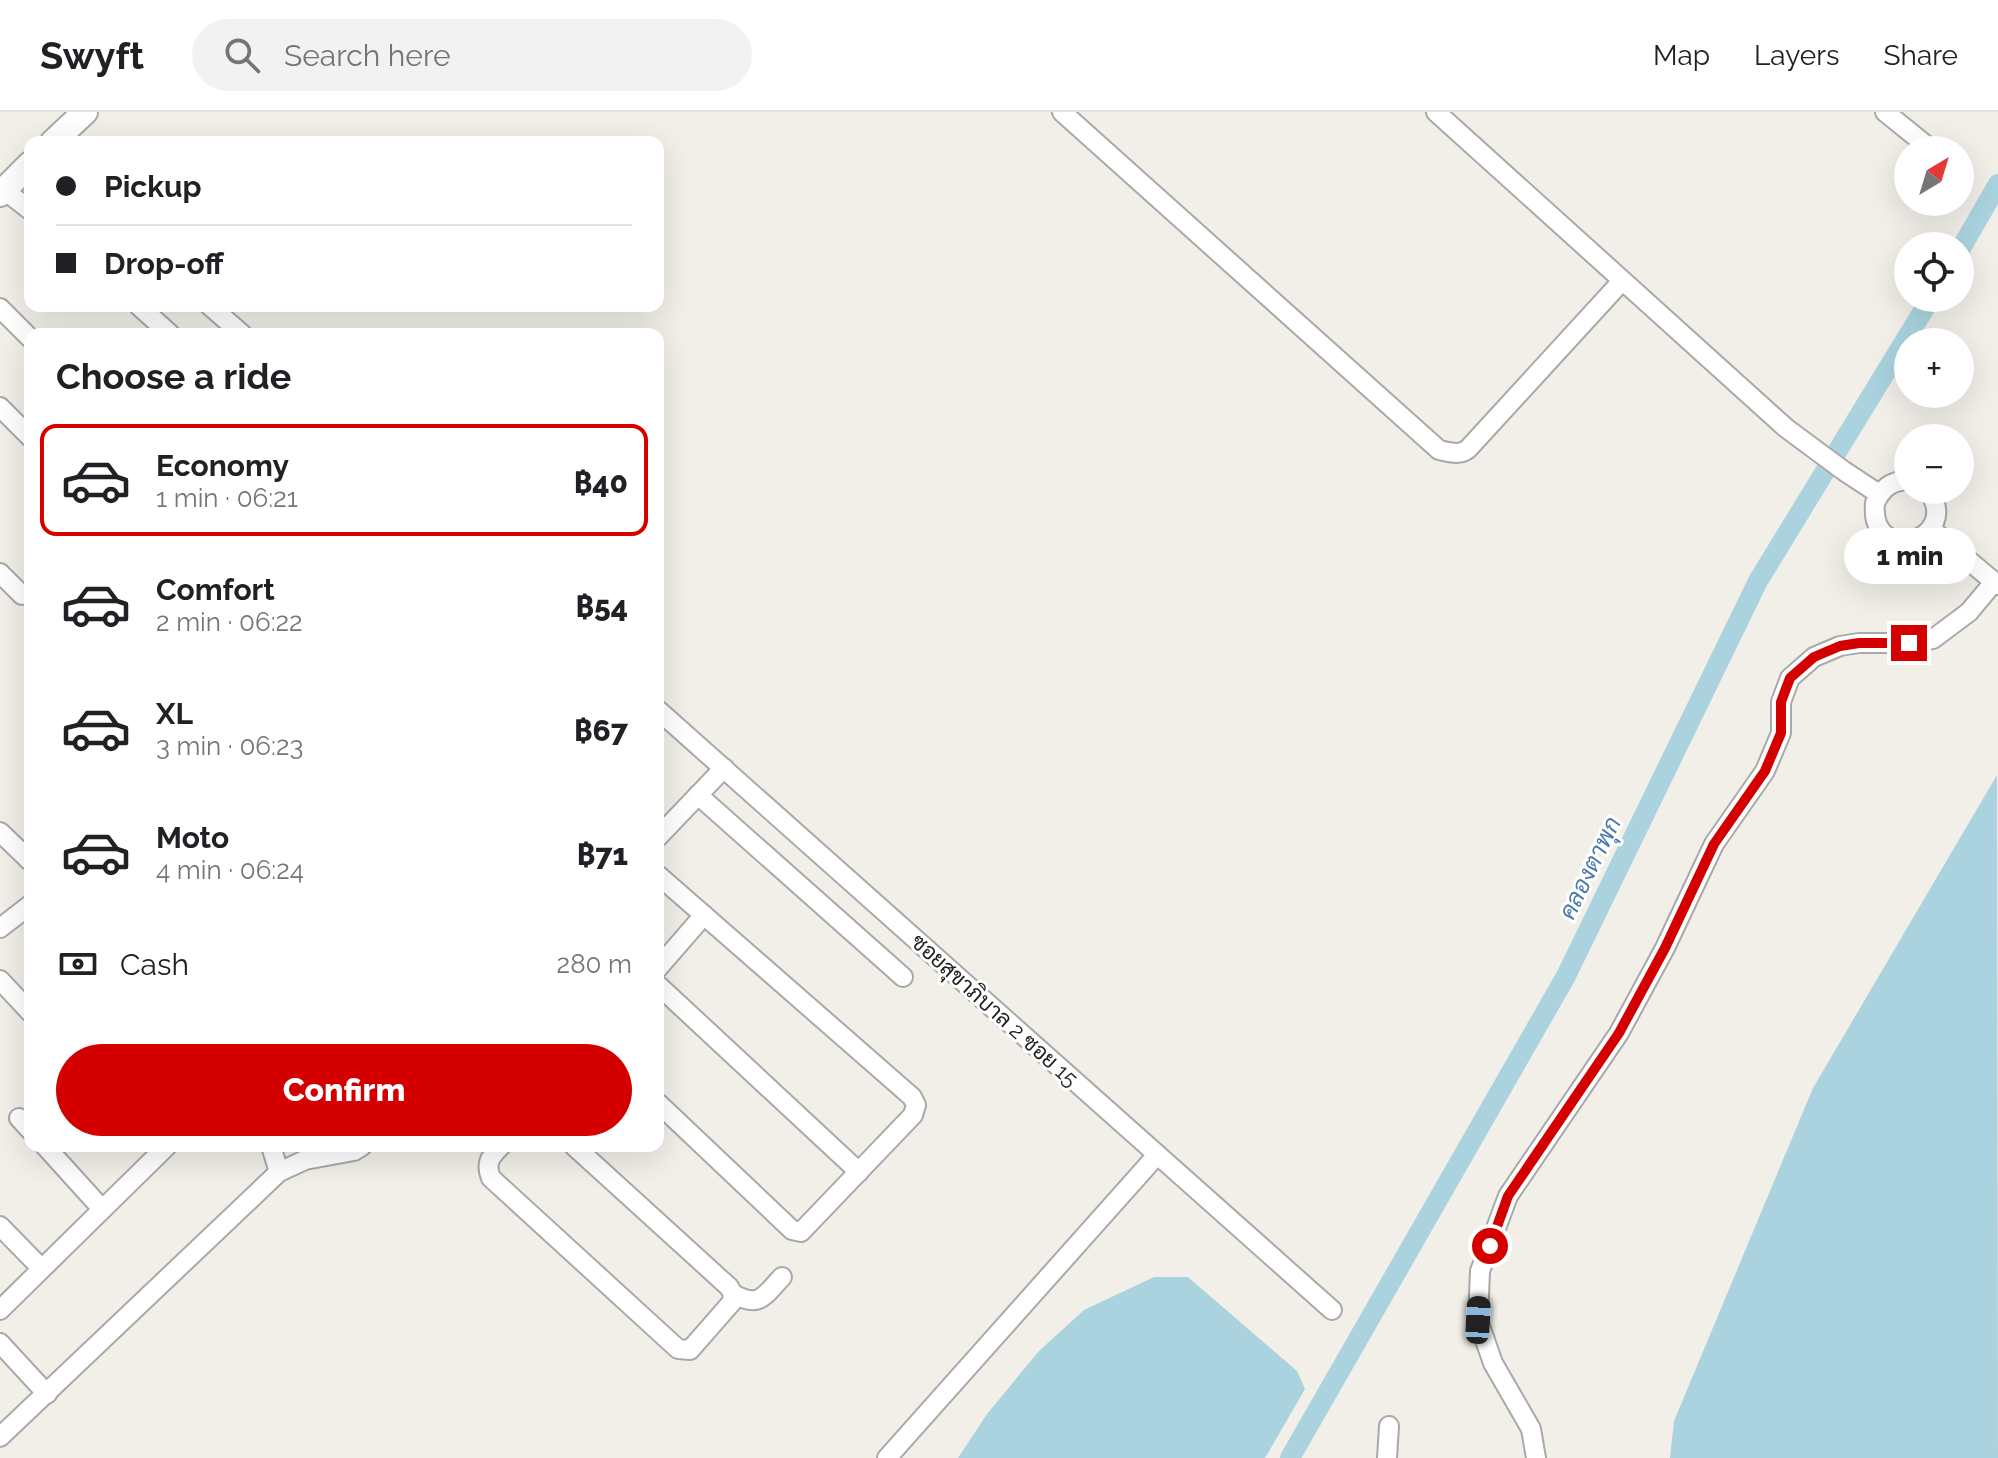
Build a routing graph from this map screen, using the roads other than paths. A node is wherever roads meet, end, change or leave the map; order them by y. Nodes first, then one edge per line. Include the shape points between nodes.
1 (85, 112) edge
2 (1062, 112) edge
3 (1436, 112) edge
4 (1885, 112) edge
5 (59, 136) edge
6 (1915, 136) edge
7 (24, 170) edge
8 (2, 192) edge
9 (24, 206) edge
10 (1622, 281) junction
11 (0, 308) edge
12 (146, 312) edge
13 (217, 312) edge
14 (163, 328) edge
15 (235, 328) edge
16 (24, 332) edge
17 (0, 407) edge
18 (24, 431) edge
19 (1894, 483) edge
20 (1879, 494) junction
21 (1934, 504) edge
22 (1931, 529) junction
23 (0, 573) edge
24 (1996, 583) edge
25 (22, 595) dead end
26 (664, 715) edge
27 (724, 768) junction
28 (698, 795) junction
29 (664, 831) edge
30 (0, 832) edge
31 (24, 855) edge
32 (664, 880) edge
33 (24, 910) edge
34 (704, 915) junction
35 (0, 928) edge
36 (664, 961) edge
37 (903, 977) dead end
38 (0, 980) edge
39 (664, 991) edge
40 (24, 1006) edge
41 (664, 1109) edge
42 (50, 1152) edge
43 (160, 1152) edge
44 (273, 1152) edge
45 (349, 1152) edge
46 (495, 1152) edge
47 (581, 1152) edge
48 (1157, 1155) junction
49 (279, 1172) junction
50 (859, 1172) junction
51 (102, 1209) junction
52 (0, 1226) edge
53 (41, 1268) junction
54 (782, 1277) dead end
55 (733, 1294) junction
56 (0, 1310) edge
57 (1332, 1310) dead end
58 (0, 1343) edge
59 (47, 1394) junction
60 (1389, 1426) dead end
61 (0, 1437) edge
62 (887, 1458) edge
63 (1387, 1458) edge
64 (1536, 1458) edge

1 - 5 street
2 - 10 street via 1439,450 1454,454 1468,449
3 - 10 street
4 - 6 street
7 - 8 street
8 - 9 street
10 - 20 street via 1786,428
11 - 16 street
12 - 14 street
13 - 15 street
17 - 18 street
19 - 20 street
20 - 22 street via 1874,514 1892,540 1913,541
21 - 22 street
22 - 24 street
23 - 25 street
24 - 64 street via 1933,639 1840,646 1814,657 1790,678 1781,702 1781,733 1765,771 1714,844 1619,1033 1508,1196 1480,1271 1478,1320 1493,1363 1531,1429
26 - 27 street, ซอยสุขาภิบาล 2 ซอย 15
27 - 28 street
27 - 48 street, ซอยสุขาภิบาล 2 ซอย 15
28 - 29 street
28 - 37 street
30 - 31 street
32 - 34 street
33 - 35 street
34 - 36 street
34 - 50 street via 912,1097 913,1115
38 - 40 street
39 - 50 street
41 - 50 street via 792,1230 806,1229
42 - 51 street
43 - 51 street
44 - 49 street
45 - 49 street via 305,1160
46 - 55 street via 487,1167 491,1178 678,1349 690,1350 732,1302
47 - 55 street
48 - 57 street, ซอยสุขาภิบาล 2 ซอย 15
48 - 62 street
49 - 59 street
51 - 53 street
52 - 53 street
53 - 56 street
54 - 55 street via 760,1300 749,1302
58 - 59 street
59 - 61 street
60 - 63 street

